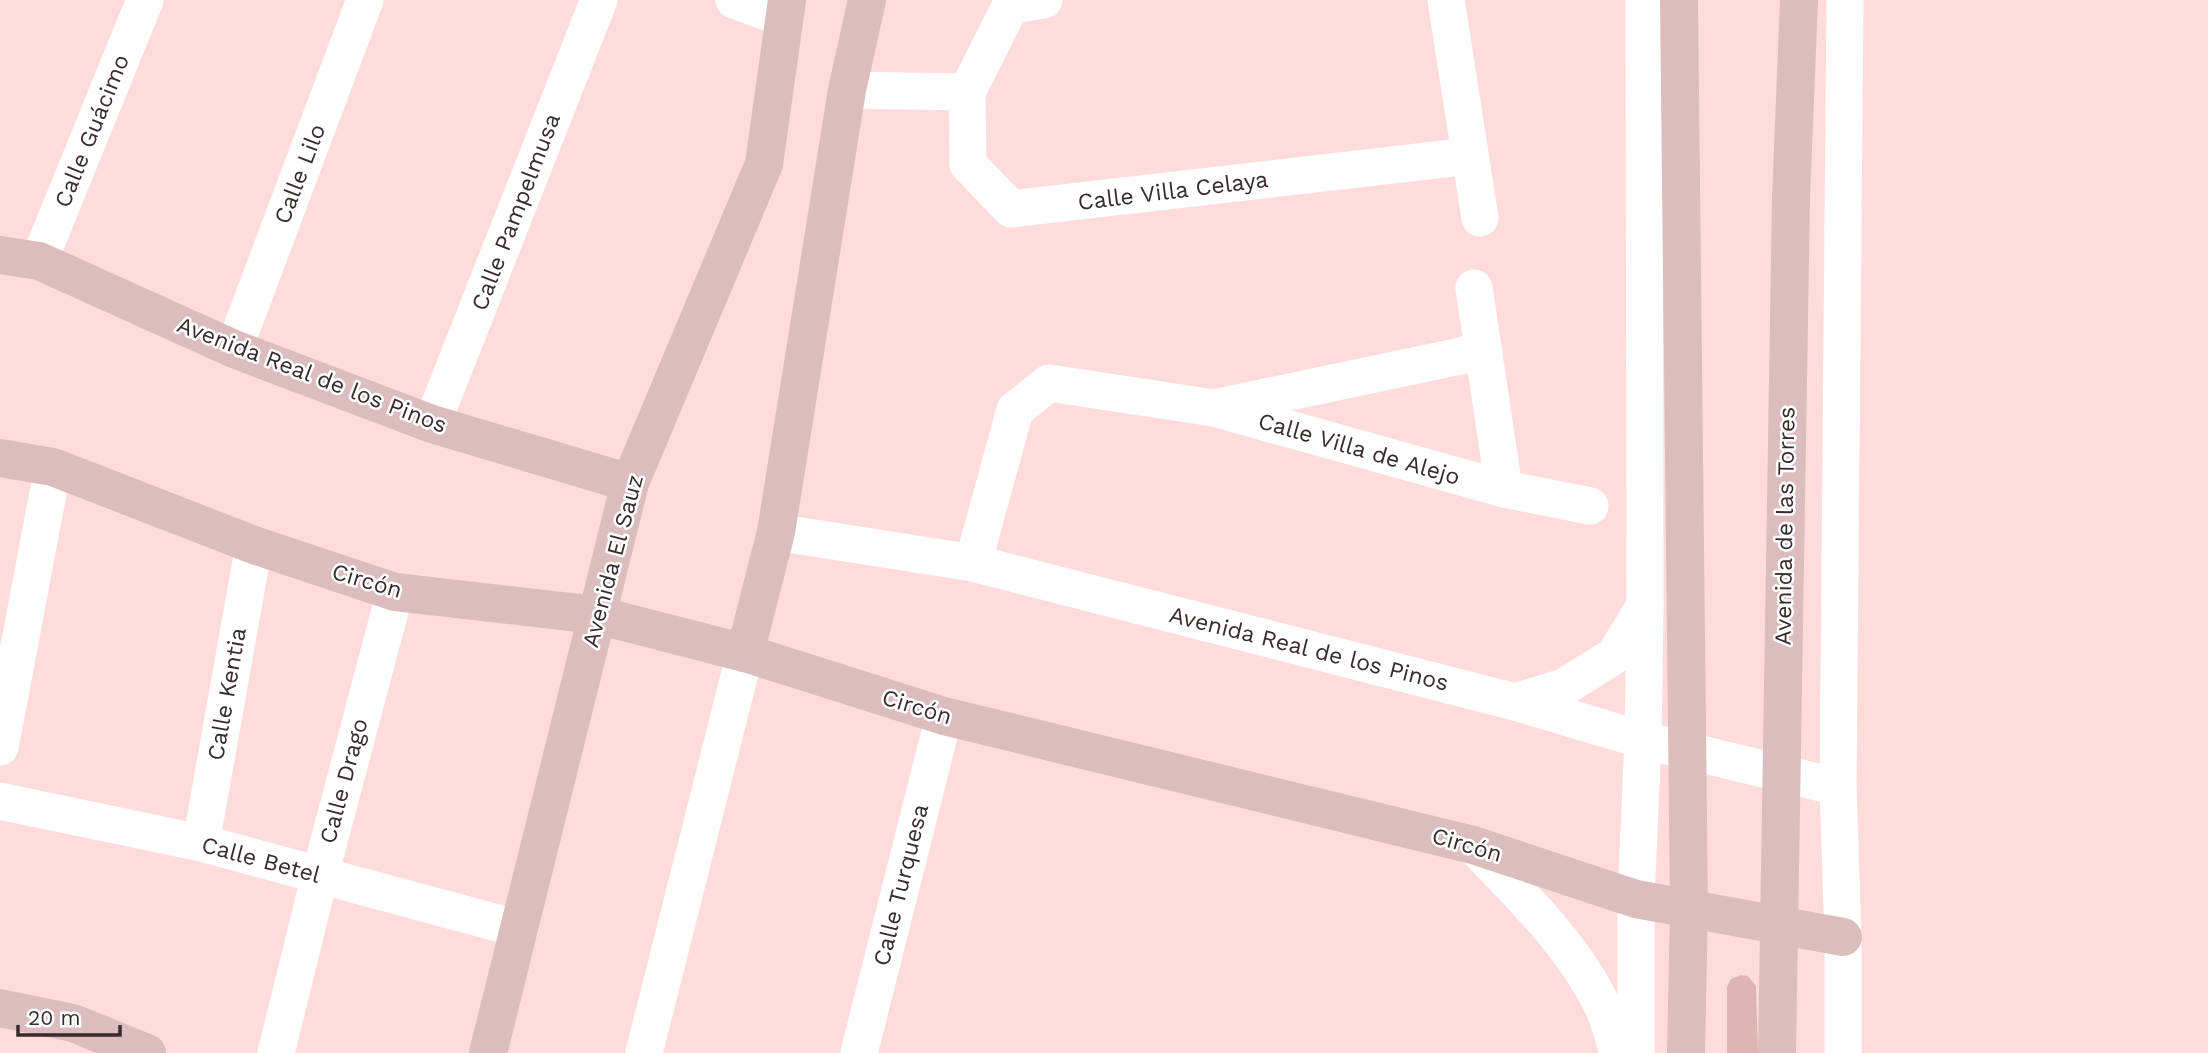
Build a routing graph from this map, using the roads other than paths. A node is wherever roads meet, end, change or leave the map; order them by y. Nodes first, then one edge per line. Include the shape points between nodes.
1 (145, 0) edge
2 (365, 0) edge
3 (599, 0) edge
4 (734, 0) edge
5 (867, 0) edge
6 (1044, 0) edge
7 (1446, 0) edge
8 (1644, 0) edge
9 (1679, 0) edge
10 (1798, 0) edge
11 (1845, 0) edge
12 (785, 9) edge
13 (847, 90) junction
14 (967, 92) junction
15 (1470, 156) junction
16 (1480, 218) dead end
17 (0, 255) edge
18 (39, 261) junction
19 (1474, 288) dead end
20 (234, 349) junction
21 (1484, 351) junction
22 (1214, 408) junction
23 (432, 424) junction
24 (0, 458) edge
25 (53, 467) junction
26 (630, 484) junction
27 (1504, 489) junction
28 (1590, 506) dead end
29 (776, 532) junction
30 (254, 545) junction
31 (973, 563) junction
32 (395, 592) junction
33 (1646, 606) junction
34 (597, 615) junction
35 (745, 653) junction
36 (1515, 702) junction
37 (944, 716) junction
38 (1643, 740) junction
39 (0, 747) edge
40 (1688, 749) junction
41 (1780, 772) junction
42 (1838, 787) junction
43 (0, 801) edge
44 (201, 843) junction
45 (1473, 845) junction
46 (320, 875) junction
47 (1636, 899) junction
48 (1689, 909) junction
49 (1778, 926) junction
50 (520, 929) junction
51 (1843, 937) junction
52 (0, 1008) edge
53 (147, 1053) edge
54 (276, 1053) edge
55 (488, 1053) edge
56 (644, 1053) edge
57 (859, 1053) edge
58 (1618, 1053) edge
59 (1636, 1053) edge
60 (1686, 1053) edge
61 (1777, 1053) edge
62 (1843, 1053) edge

1 - 18 street, Calle Guácimo
2 - 20 street, Calle Lilo
3 - 23 street, Calle Pampelmusa
4 - 12 street
5 - 13 main road
6 - 14 street, Calle Villa Celaya via 1011,5
7 - 15 street
8 - 33 street
9 - 40 main road
10 - 41 main road, Avenida de las Torres
11 - 42 street
12 - 26 main road, Avenida El Sauz via 764,164
13 - 14 street
13 - 29 main road
14 - 15 street, Calle Villa Celaya via 968,164 1011,209
15 - 16 street
17 - 18 main road, Avenida Real de los Pinos
18 - 20 main road, Avenida Real de los Pinos
19 - 21 street
20 - 23 main road, Avenida Real de los Pinos
21 - 22 street, Calle Villa de Alejo
21 - 27 street
22 - 27 street, Calle Villa de Alejo
22 - 31 street, Calle Villa de Alejo via 1049,383 1015,410
23 - 26 main road, Avenida Real de los Pinos
24 - 25 main road, Circón
25 - 30 main road, Circón
25 - 39 street
26 - 34 main road, Avenida El Sauz
27 - 28 street, Calle Villa de Alejo
29 - 31 street, Avenida Real de los Pinos
29 - 35 main road
30 - 32 main road, Circón
30 - 44 street, Calle Kentia
31 - 36 street, Avenida Real de los Pinos
32 - 34 main road, Circón
32 - 46 street, Calle Drago
33 - 36 street via 1614,656 1564,687
33 - 38 street
34 - 35 main road, Circón
34 - 50 main road, Avenida El Sauz
35 - 37 main road, Circón
35 - 56 street
36 - 38 street, Avenida Real de los Pinos
37 - 45 main road, Circón
37 - 57 street, Calle Turquesa
38 - 40 street, Avenida Real de los Pinos
38 - 47 street
40 - 41 street, Avenida Real de los Pinos
40 - 48 main road
41 - 42 street, Avenida Real de los Pinos
41 - 49 main road, Avenida de las Torres
42 - 51 street
43 - 44 street, Calle Betel
44 - 46 street, Calle Betel
45 - 47 main road, Circón
45 - 58 street via 1573,957 1603,1008
46 - 50 street, Calle Betel
46 - 54 street, Calle Drago
47 - 48 main road, Circón
47 - 59 street
48 - 49 main road, Circón
48 - 60 main road
49 - 51 main road, Circón
49 - 61 main road, Avenida de las Torres
50 - 55 main road, Avenida El Sauz
51 - 62 street
52 - 53 main road via 73,1023

